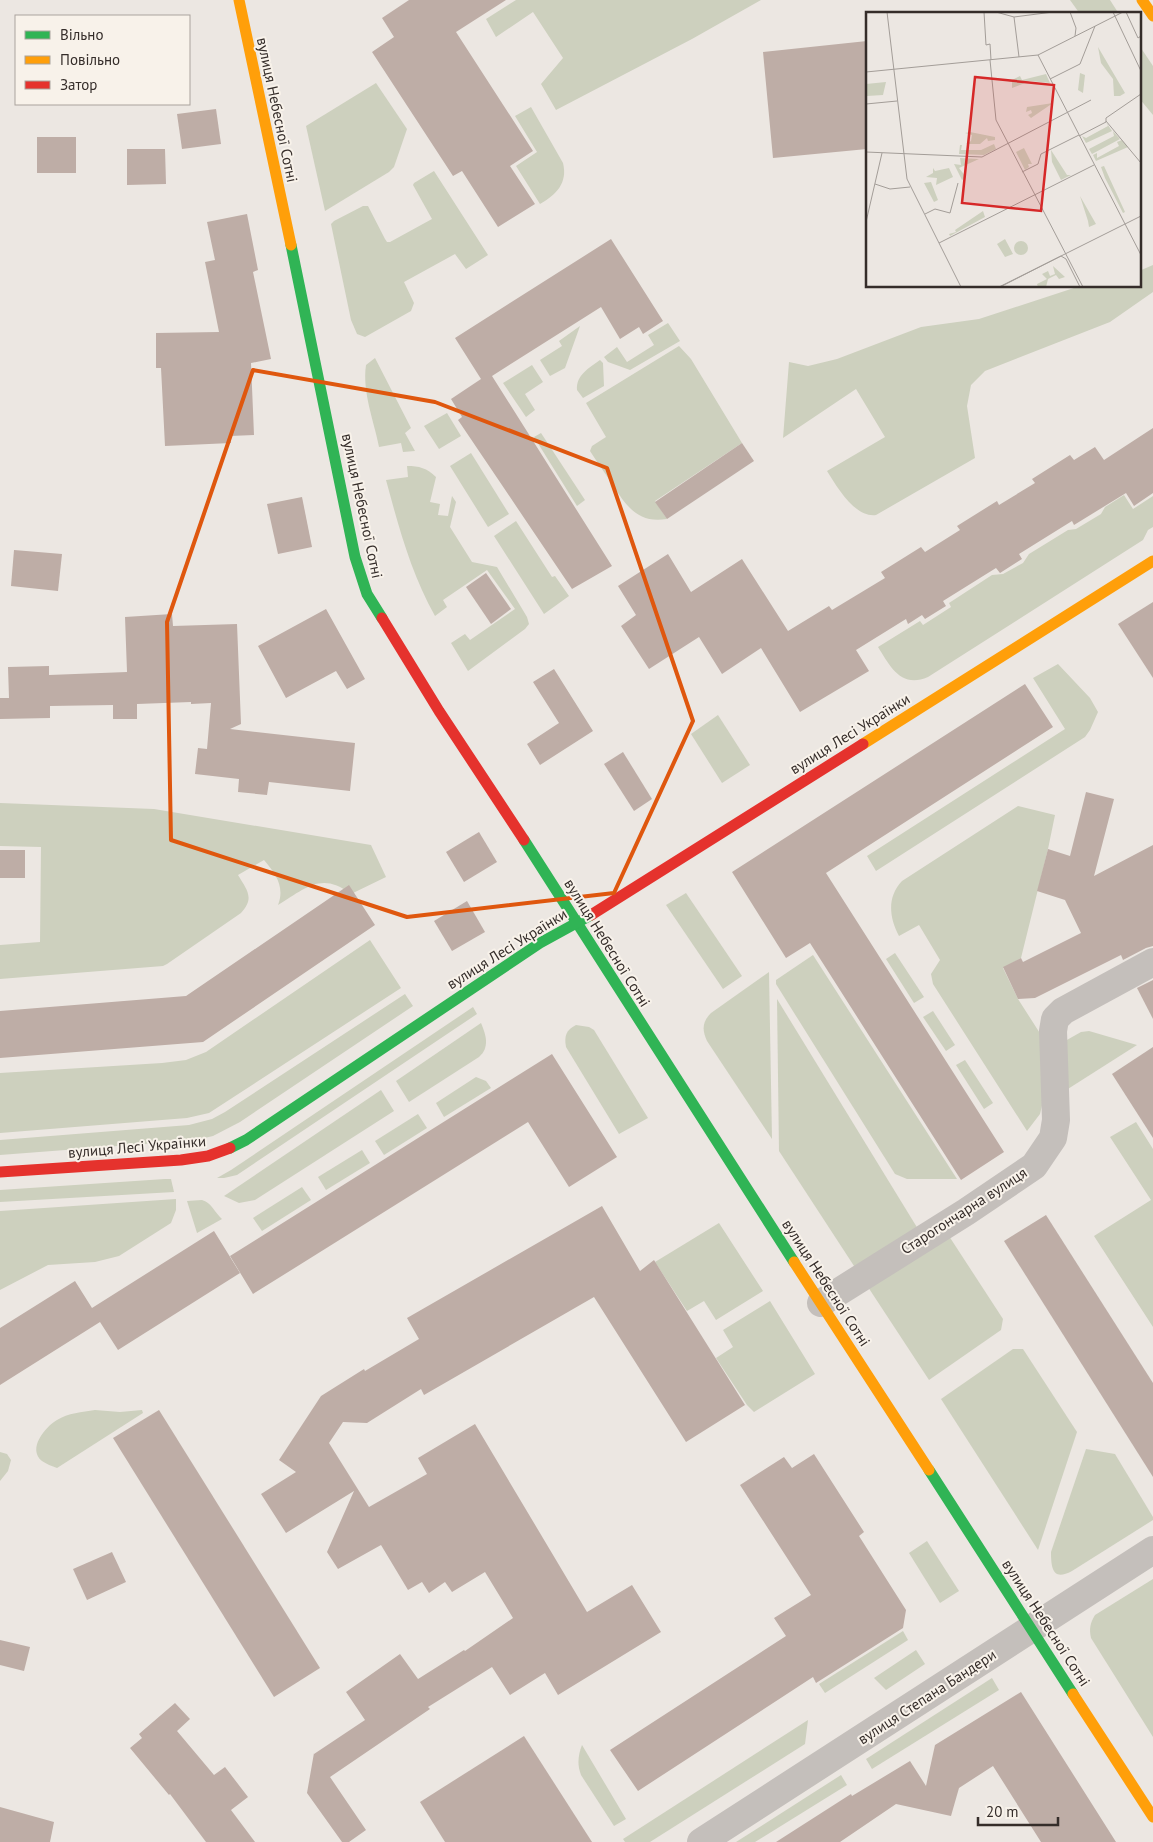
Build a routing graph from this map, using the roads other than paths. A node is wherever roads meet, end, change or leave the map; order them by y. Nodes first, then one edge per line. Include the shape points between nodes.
1 (239, 0) edge
2 (1142, 0) edge
3 (1153, 16) edge
4 (1153, 561) edge
5 (578, 923) junction
6 (1153, 962) edge
7 (0, 1172) edge
8 (821, 1303) junction
9 (1153, 1550) edge
10 (1033, 1629) junction
11 (1153, 1817) edge
12 (701, 1842) edge

1 - 5 street, вулиця Небесної Сотні via 360,575 367,594 420,682
2 - 3 street
4 - 5 street, вулиця Лесі Українки
5 - 7 street, вулиця Лесі Українки via 540,943 246,1140 220,1154
5 - 8 street, вулиця Небесної Сотні
6 - 8 street, Старогончарна вулиця via 1055,1019 1056,1120 1053,1138 1034,1166
8 - 10 street, вулиця Небесної Сотні
9 - 10 street, вулиця Степана Бандери
10 - 11 street, вулиця Небесної Сотні
10 - 12 street, вулиця Степана Бандери

